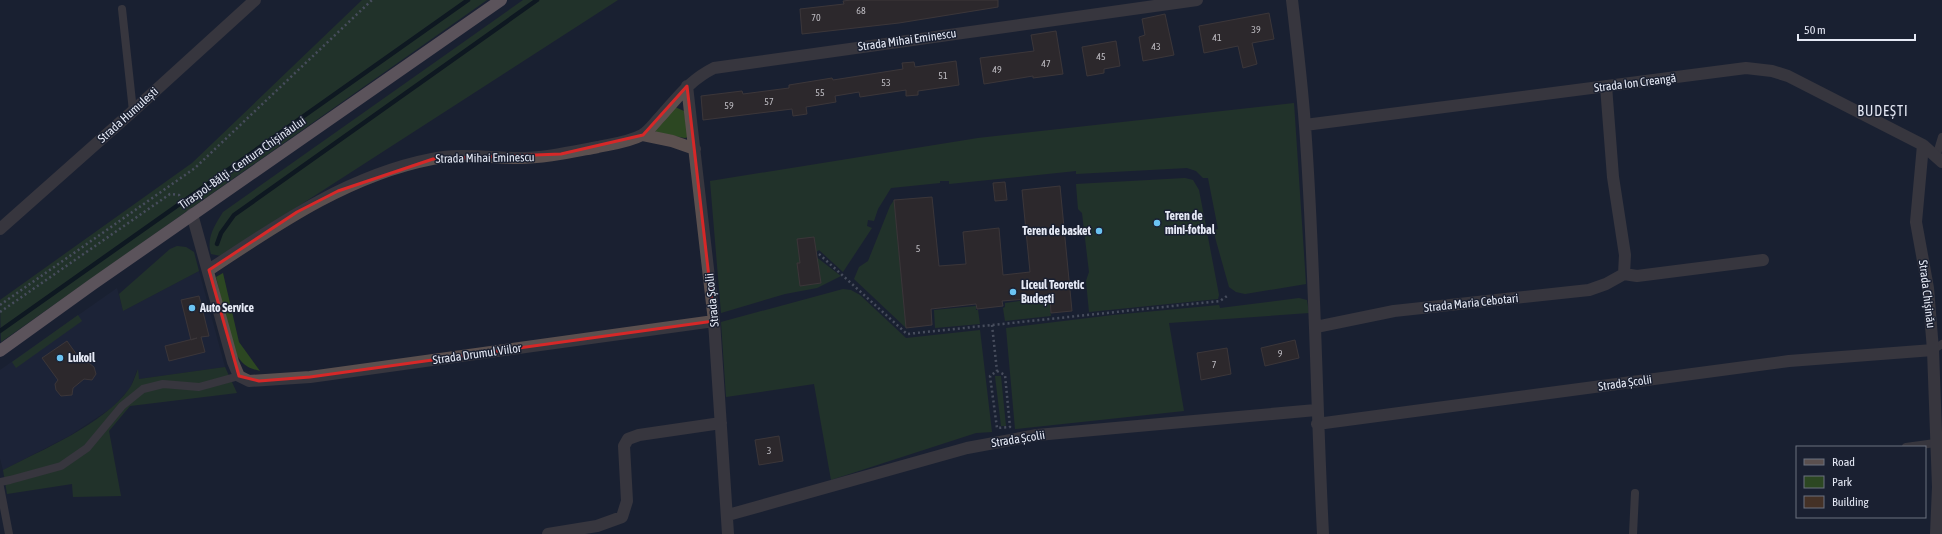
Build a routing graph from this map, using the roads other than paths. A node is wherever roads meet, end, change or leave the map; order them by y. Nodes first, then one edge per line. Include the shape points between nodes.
1 (255, 0) edge
2 (500, 0) edge
3 (1197, 0) edge
4 (1292, 0) edge
5 (122, 9) dead end
6 (687, 86) junction
7 (1606, 86) junction
8 (133, 111) junction
9 (1305, 125) junction
10 (643, 135) junction
11 (1942, 137) edge
12 (1923, 145) junction
13 (695, 149) junction
14 (1939, 160) edge
15 (192, 214) junction
16 (0, 229) edge
17 (1763, 260) dead end
18 (209, 270) junction
19 (1624, 274) junction
20 (714, 321) junction
21 (1316, 327) junction
22 (1938, 347) edge
23 (0, 351) edge
24 (239, 376) junction
25 (1316, 410) junction
26 (721, 423) junction
27 (1317, 424) junction
28 (1935, 443) junction
29 (1913, 446) edge
30 (0, 482) edge
31 (0, 487) edge
32 (1635, 493) dead end
33 (728, 515) junction
34 (9, 534) edge
35 (548, 534) edge
36 (728, 534) edge
37 (1323, 534) edge
38 (1633, 534) edge
39 (1936, 534) edge

1 - 8 street, Strada Humulești
2 - 15 highway, Tiraspol-Bălţi - Centura Chișinăului
3 - 6 street, Strada Mihai Eminescu via 726,65 698,76
4 - 9 street
5 - 8 lane
6 - 10 street, Strada Mihai Eminescu
6 - 13 street, Strada Școlii
7 - 9 street, Strada Ion Creangă
7 - 12 street, Strada Ion Creangă via 1746,68 1772,71 1788,76
7 - 19 street via 1613,177 1625,255
8 - 16 street, Strada Humulești
9 - 21 street
10 - 13 street, Strada Mihai Eminescu via 672,140
10 - 18 street, Strada Mihai Eminescu via 539,157 452,157 398,168 338,191 304,209
11 - 14 lane
12 - 14 street, Strada Ion Creangă
12 - 22 street, Strada Chișinău via 1916,222
13 - 20 street, Strada Școlii
15 - 18 street
15 - 23 highway, Tiraspol-Bălţi - Centura Chișinăului
17 - 19 street via 1637,276
18 - 24 street
19 - 21 street, Strada Maria Cebotari via 1589,290 1394,311
20 - 24 street, Strada Drumul Viilor via 310,377 259,381
20 - 26 street, Strada Școlii
21 - 25 street
22 - 27 street, Strada Școlii via 1789,361
22 - 28 street, Strada Chișinău
24 - 30 lane, Strada Drumul Viilor via 199,387 163,384 143,389 122,406 87,448 62,466
25 - 27 street
25 - 33 street, Strada Școlii via 1011,440 967,448
26 - 33 street, Strada Școlii
26 - 35 street via 639,435 628,439 624,446 627,501 622,517 598,526
27 - 37 street
28 - 29 lane
28 - 39 street, Strada Chișinău via 1938,487
31 - 34 lane
32 - 38 lane
33 - 36 street, Strada Școlii

